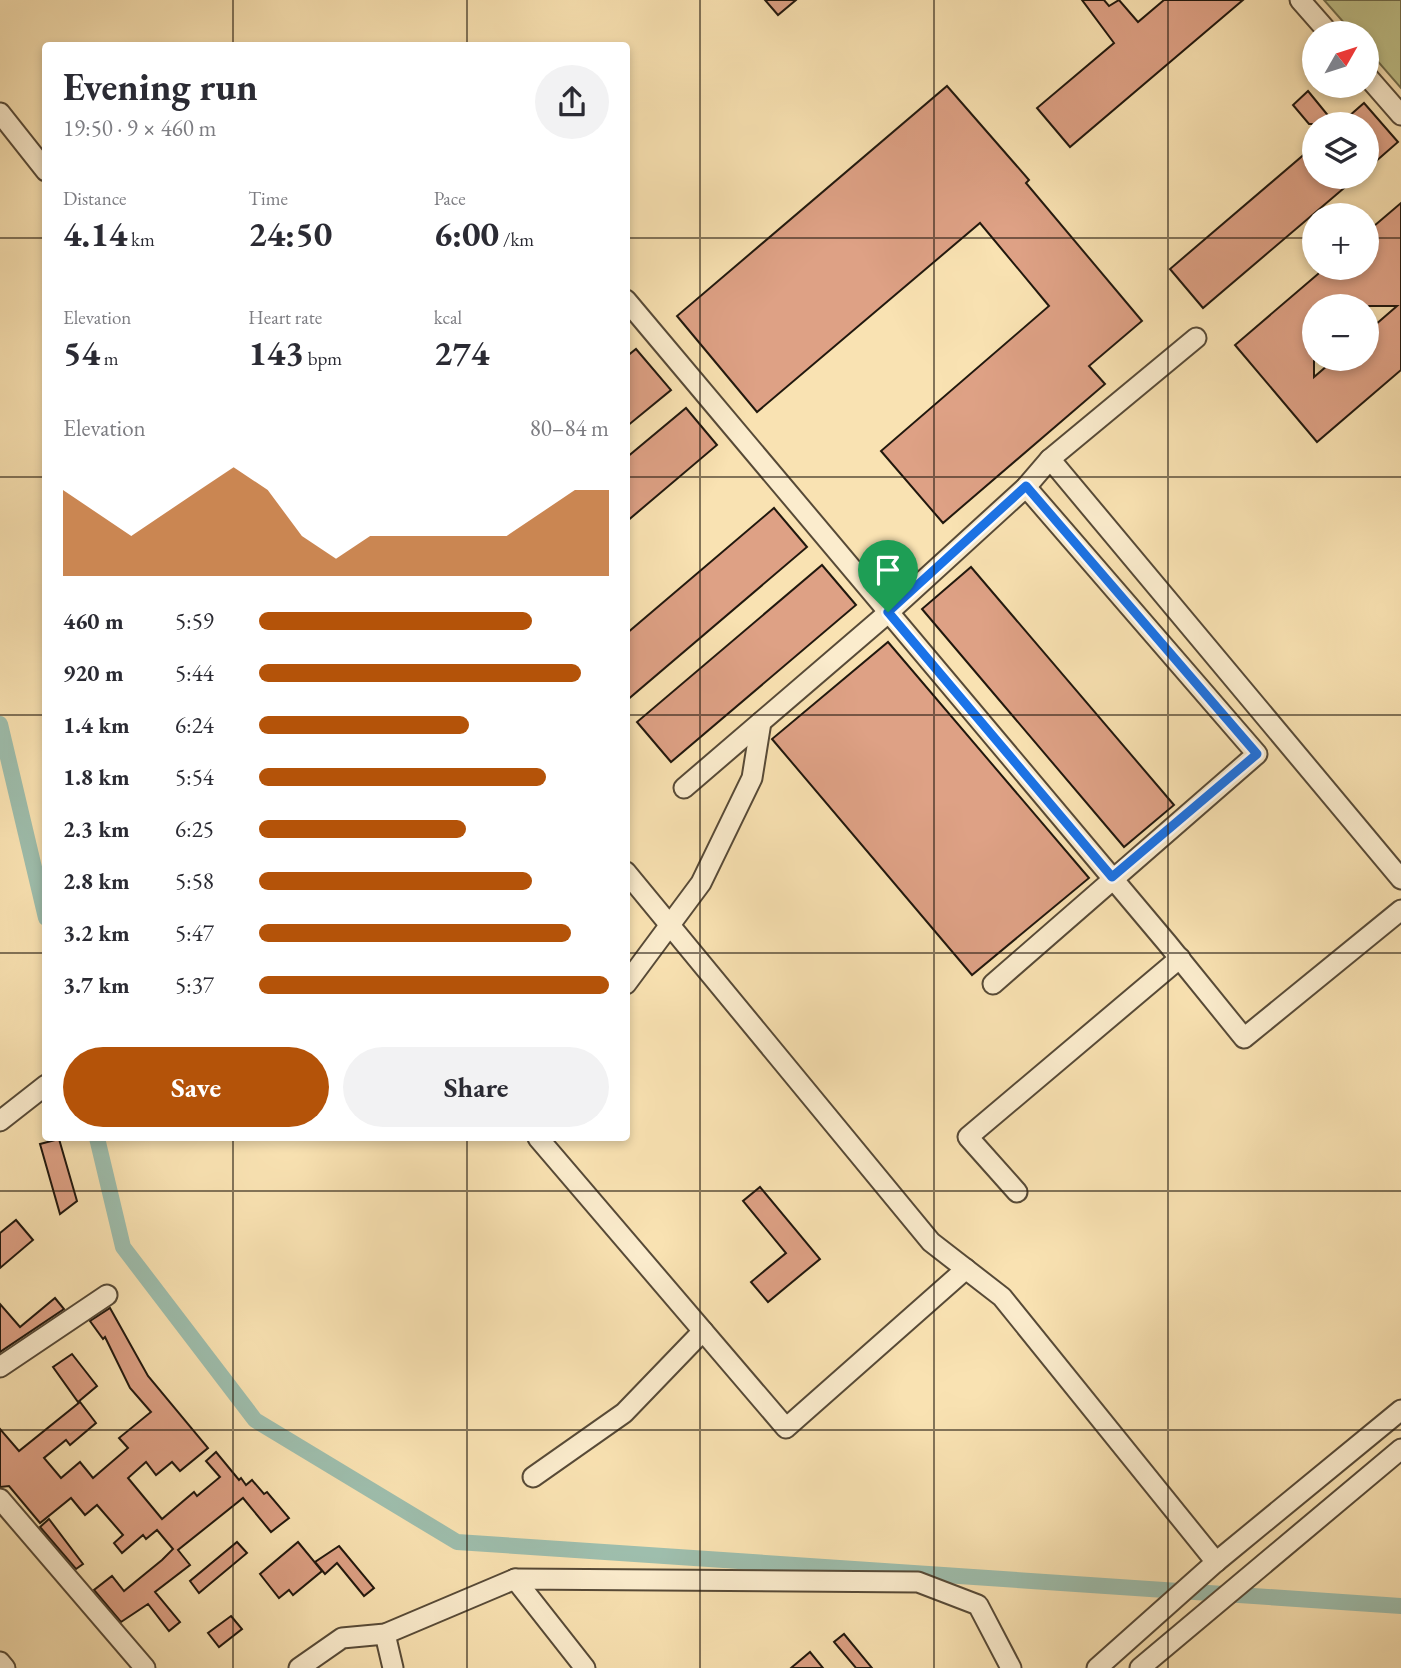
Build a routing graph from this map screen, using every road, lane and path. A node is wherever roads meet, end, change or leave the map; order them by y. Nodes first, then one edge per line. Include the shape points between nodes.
1 (1300, 0) edge
2 (1318, 21) edge
3 (1379, 90) edge
4 (0, 113) edge
5 (1401, 115) edge
6 (42, 165) edge
7 (630, 305) edge
8 (1196, 338) dead end
9 (1051, 459) junction
10 (1026, 486) junction
11 (888, 612) junction
12 (761, 722) junction
13 (684, 788) dead end
14 (630, 877) edge
15 (1112, 877) junction
16 (1401, 879) edge
17 (1401, 910) edge
18 (670, 925) junction
19 (1180, 958) junction
20 (630, 979) edge
21 (993, 984) dead end
22 (42, 1088) edge
23 (0, 1121) edge
24 (541, 1141) edge
25 (1017, 1192) dead end
26 (966, 1269) junction
27 (107, 1295) dead end
28 (703, 1331) junction
29 (0, 1367) edge
30 (1401, 1410) edge
31 (1401, 1449) edge
32 (533, 1477) dead end
33 (0, 1499) edge
34 (1216, 1562) junction
35 (515, 1579) junction
36 (386, 1634) junction
37 (0, 1662) edge
38 (134, 1665) edge
39 (5, 1668) edge
40 (299, 1668) edge
41 (393, 1668) edge
42 (585, 1668) edge
43 (1011, 1668) edge
44 (1097, 1668) edge
45 (1140, 1668) edge

1 - 2 street
3 - 5 street
4 - 6 street
7 - 11 street
8 - 9 street
9 - 10 street
9 - 16 street
10 - 11 street
10 - 15 street via 1257,754
11 - 12 street
11 - 15 street
12 - 13 street
12 - 18 street via 752,778 701,883
14 - 18 street
15 - 19 street
15 - 21 street
17 - 19 street via 1244,1038
18 - 20 street
18 - 26 street via 931,1242
19 - 25 street via 968,1137
22 - 23 street
24 - 28 street
26 - 28 street via 786,1429
26 - 34 street via 1002,1297
27 - 29 street
28 - 32 street via 624,1413
30 - 34 street
31 - 45 street
33 - 38 street
34 - 44 street
35 - 36 street
35 - 42 street
35 - 43 street via 918,1583 978,1605
36 - 40 street via 342,1637
36 - 41 street
37 - 39 street

